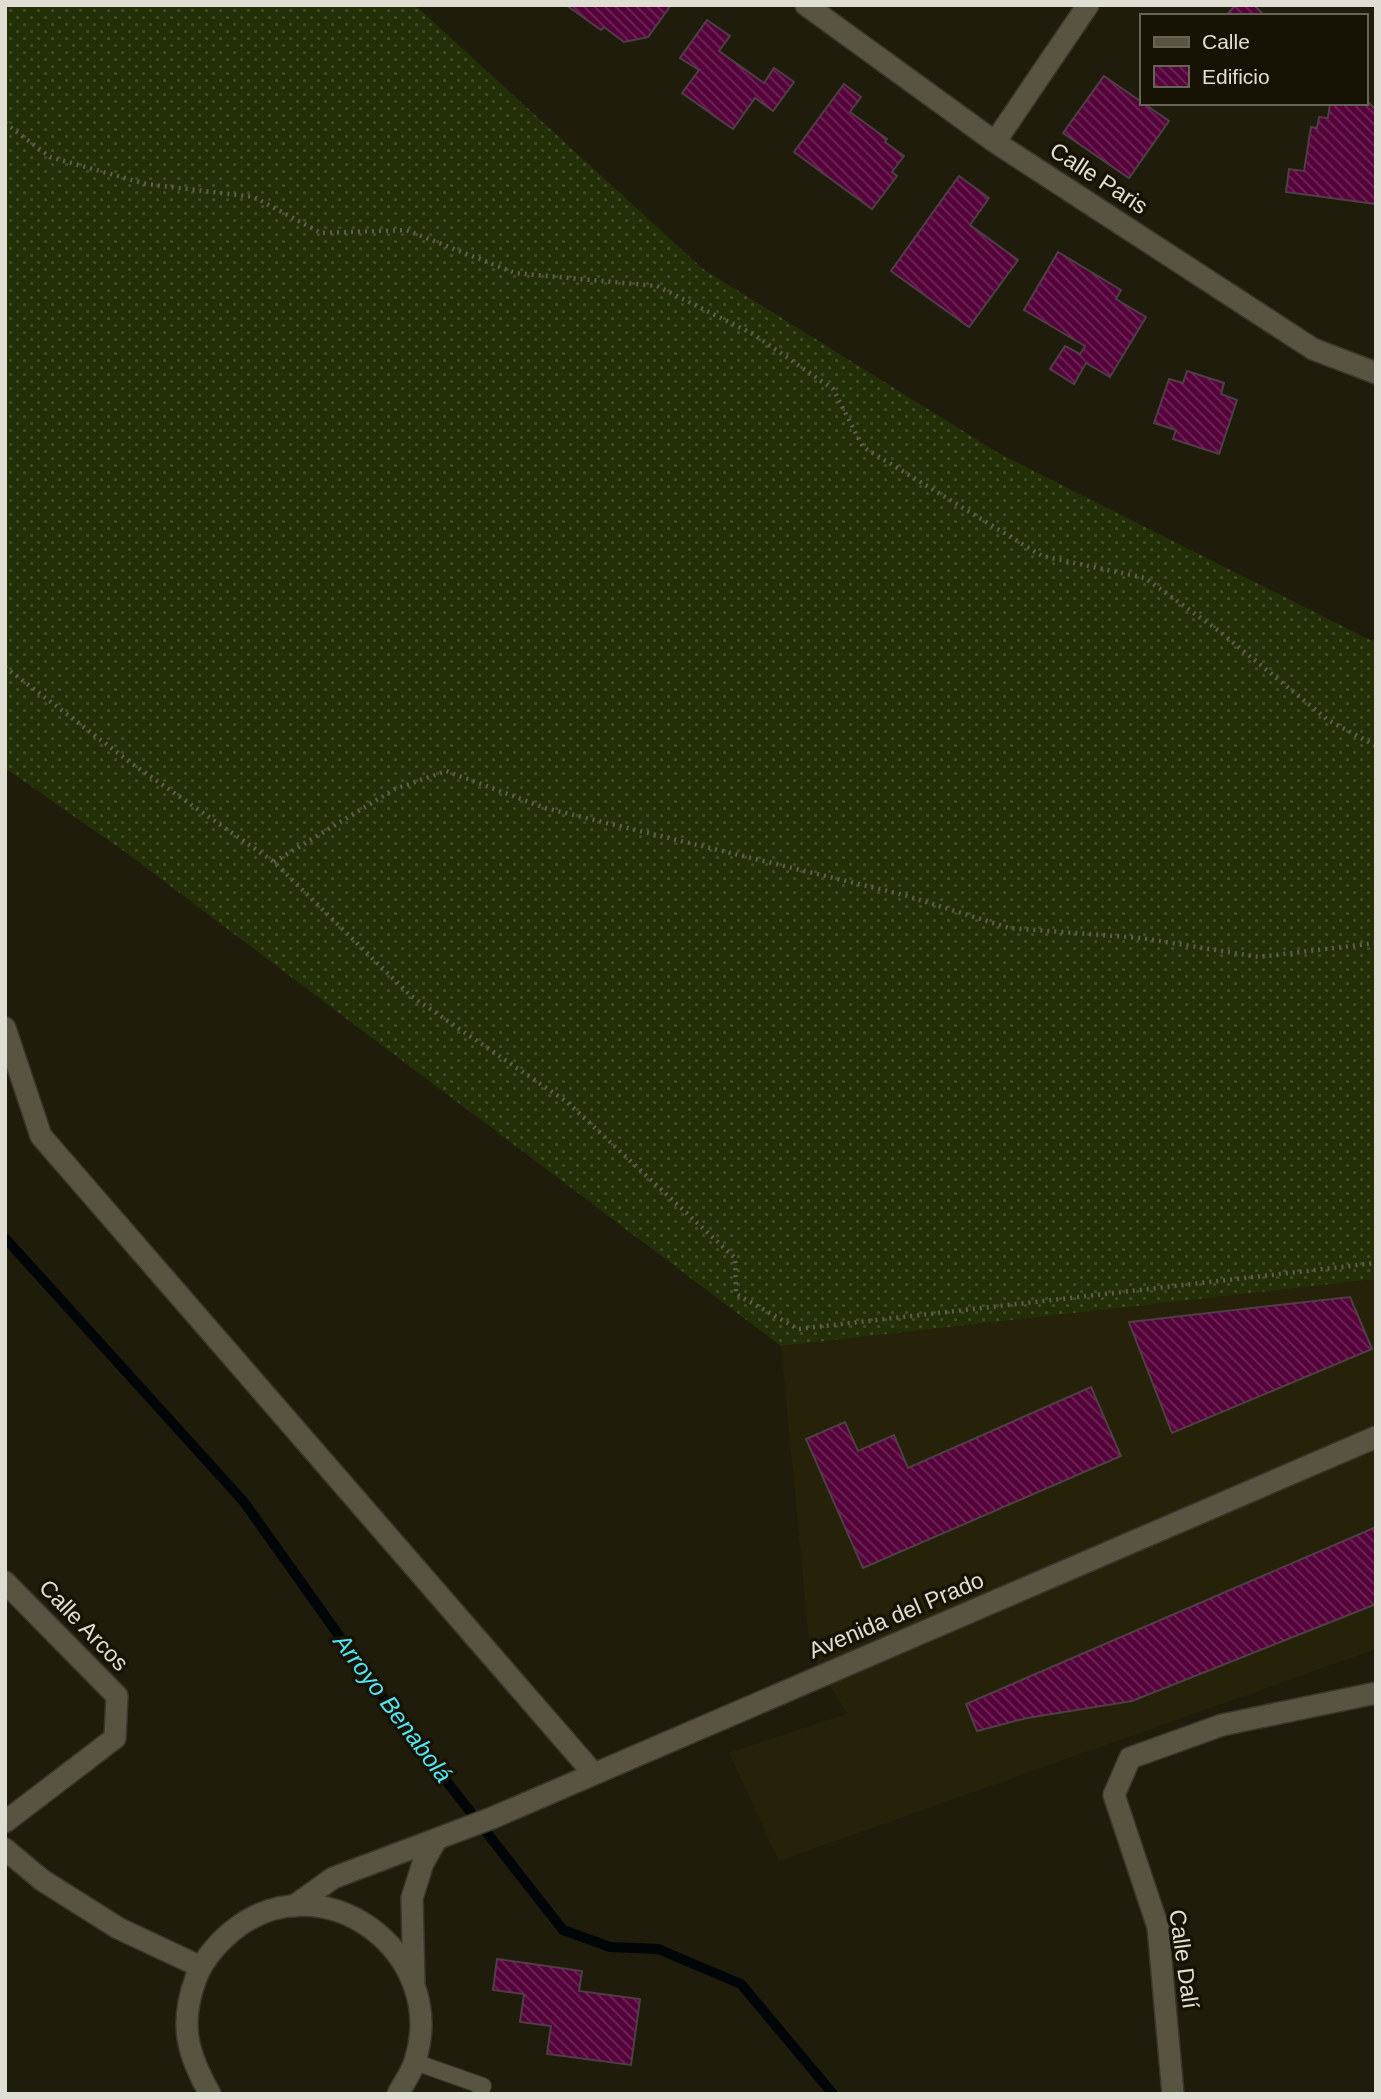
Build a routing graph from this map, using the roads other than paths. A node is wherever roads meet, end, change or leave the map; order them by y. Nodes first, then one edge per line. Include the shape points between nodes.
1 (806, 5) edge
2 (1088, 5) edge
3 (995, 142) junction
4 (1376, 373) edge
5 (5, 1028) edge
6 (1376, 1437) edge
7 (5, 1583) edge
8 (1376, 1693) edge
9 (594, 1774) junction
10 (5, 1822) edge
11 (436, 1840) junction
12 (5, 1849) edge
13 (294, 1906) junction
14 (201, 1967) junction
15 (414, 1981) junction
16 (415, 2062) junction
17 (210, 2094) edge
18 (398, 2094) edge
19 (480, 2094) edge
20 (1173, 2094) edge

1 - 3 street, Calle Paris
2 - 3 street
3 - 4 street, Calle Paris via 1313,349
5 - 9 street via 41,1136
6 - 9 street, Avenida del Prado
7 - 10 street, Calle Arcos via 117,1696 115,1738
8 - 20 street, Calle Dalí via 1222,1725 1130,1758 1114,1795 1158,1927
9 - 11 street, Avenida del Prado
11 - 13 street, Avenida del Prado via 333,1878
11 - 15 street via 412,1898
12 - 14 street via 42,1880 118,1928
13 - 14 street via 240,1924 218,1943
13 - 15 street via 325,1908 362,1922 400,1955
14 - 17 street via 189,1998 186,2032 194,2064
15 - 16 street via 422,2022
16 - 18 street
16 - 19 lane via 483,2086

